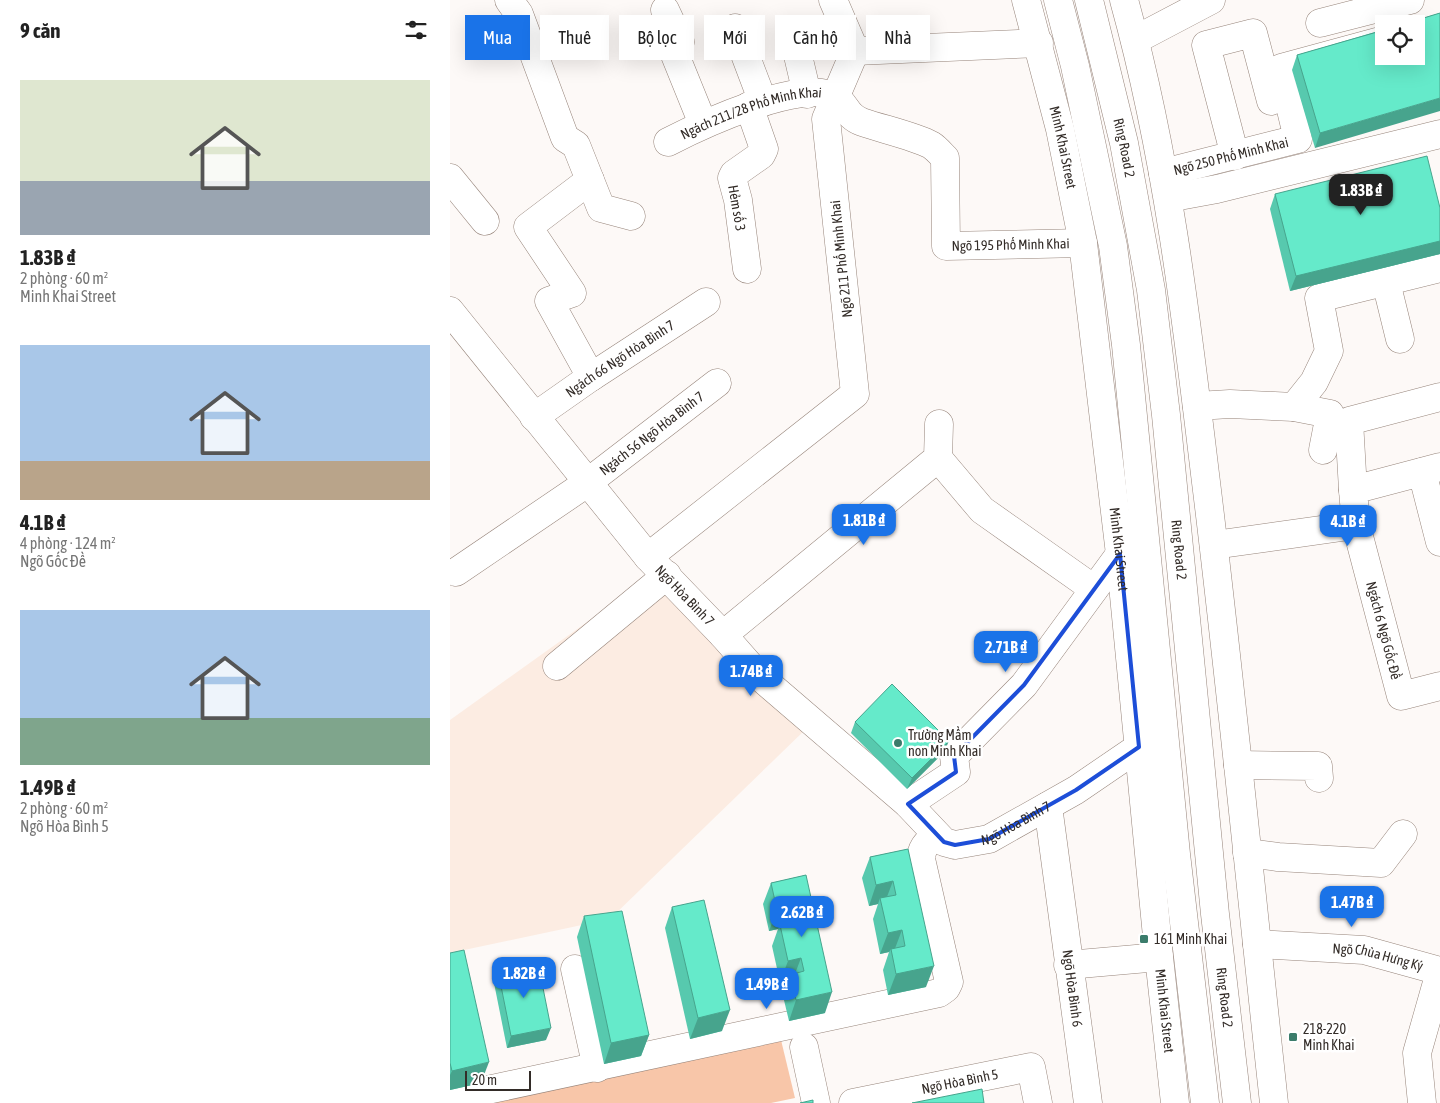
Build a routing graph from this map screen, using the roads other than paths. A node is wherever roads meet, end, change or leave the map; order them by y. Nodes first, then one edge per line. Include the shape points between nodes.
1 (509, 0) edge
2 (833, 0) edge
3 (1026, 0) edge
4 (1058, 0) edge
5 (1089, 0) edge
6 (1124, 0) edge
7 (1211, 0) edge
8 (1417, 6) edge
9 (665, 10) dead end
10 (839, 15) edge
11 (1320, 23) dead end
12 (1135, 40) junction
13 (1375, 42) edge
14 (1039, 43) junction
15 (856, 51) edge
16 (744, 60) edge
17 (799, 60) edge
18 (851, 60) edge
19 (807, 94) junction
20 (835, 97) junction
21 (756, 104) junction
22 (703, 124) junction
23 (1440, 134) edge
24 (668, 142) dead end
25 (1283, 143) junction
26 (1235, 156) junction
27 (450, 178) edge
28 (590, 180) junction
29 (1166, 186) junction
30 (631, 216) dead end
31 (485, 221) dead end
32 (1083, 243) junction
33 (1440, 268) edge
34 (746, 269) dead end
35 (1386, 282) junction
36 (706, 302) dead end
37 (454, 324) edge
38 (1400, 339) dead end
39 (591, 376) junction
40 (717, 383) dead end
41 (1440, 397) edge
42 (1197, 406) junction
43 (1294, 407) junction
44 (534, 417) junction
45 (940, 424) dead end
46 (1324, 450) dead end
47 (938, 458) junction
48 (1431, 469) edge
49 (587, 482) junction
50 (1353, 490) junction
51 (1356, 525) junction
52 (1440, 542) edge
53 (1214, 545) junction
54 (1120, 554) junction
55 (658, 566) junction
56 (456, 572) dead end
57 (1094, 589) junction
58 (723, 635) junction
59 (557, 666) dead end
60 (1440, 686) edge
61 (1138, 747) junction
62 (1238, 765) junction
63 (1319, 778) dead end
64 (908, 804) junction
65 (1048, 806) junction
66 (1403, 834) dead end
67 (935, 835) junction
68 (1247, 853) junction
69 (1257, 944) junction
70 (1159, 957) junction
71 (1068, 966) junction
72 (575, 969) dead end
73 (1440, 971) edge
74 (804, 1048) dead end
75 (597, 1068) junction
76 (450, 1098) edge
77 (816, 1103) edge
78 (853, 1103) edge
79 (1038, 1103) edge
80 (1088, 1103) edge
81 (1175, 1103) edge
82 (1205, 1103) edge
83 (1237, 1103) edge
84 (1274, 1103) edge
85 (1422, 1103) edge

1 - 28 main road via 519,14 565,138 576,146
2 - 10 main road
3 - 14 main road, Minh Khai Street
4 - 82 main road via 1079,83 1114,255
5 - 83 main road, Ring Road 2 via 1124,142 1152,290
6 - 12 main road
7 - 12 main road
8 - 11 main road
9 - 22 main road via 680,42 671,45
12 - 29 main road
13 - 25 main road, Ngõ 250 Phố Minh Khai via 1281,68 1298,139
14 - 15 main road
14 - 32 main road, Minh Khai Street
16 - 21 main road
17 - 19 main road
18 - 20 main road, Ngõ 211 Phố Minh Khai
19 - 20 main road, Ngách 211/28 Phố Minh Khai
19 - 21 main road, Ngách 211/28 Phố Minh Khai
20 - 32 main road, Ngõ 195 Phố Minh Khai via 852,119 932,146 945,158 946,246
20 - 55 main road, Ngõ 211 Phố Minh Khai via 826,119 855,394
21 - 22 main road, Ngách 211/28 Phố Minh Khai
21 - 34 main road, Hẻm số 3 via 764,149 732,178 738,200
22 - 24 main road, Ngách 211/28 Phố Minh Khai
23 - 29 main road via 1226,187
25 - 26 main road, Ngõ 250 Phố Minh Khai
25 - 26 main road via 1253,33 1206,45
26 - 29 main road, Ngõ 250 Phố Minh Khai
27 - 31 main road
28 - 30 main road via 601,208
28 - 39 main road via 528,226 572,292 549,300
29 - 42 main road
32 - 54 main road, Minh Khai Street
33 - 35 main road
35 - 38 main road
35 - 43 main road via 1319,298 1329,351 1314,382
36 - 39 main road, Ngách 66 Ngõ Hòa Bình 7
37 - 44 main road, Ngõ Hòa Bình 7
39 - 44 main road, Ngách 66 Ngõ Hòa Bình 7
40 - 49 main road, Ngách 56 Ngõ Hòa Bình 7
41 - 50 main road via 1349,421
42 - 43 main road
42 - 53 main road
43 - 46 main road via 1330,414
44 - 49 main road, Ngõ Hòa Bình 7
45 - 47 main road
47 - 57 main road via 982,510
47 - 58 main road
48 - 50 main road
48 - 52 main road
49 - 55 main road, Ngõ Hòa Bình 7
49 - 56 main road, Ngách 56 Ngõ Hòa Bình 7
50 - 51 main road
51 - 53 main road
51 - 60 main road, Ngách 6 Ngõ Gốc Đề via 1401,696
53 - 62 main road
54 - 57 main road
54 - 61 main road, Minh Khai Street
55 - 58 main road, Ngõ Hòa Bình 7
55 - 59 main road
57 - 64 main road via 1024,685 954,756 956,772
58 - 64 main road, Ngõ Hòa Bình 7 via 759,676
61 - 65 main road, Ngõ Hòa Bình 7
61 - 70 main road, Minh Khai Street
62 - 63 main road via 1318,766
62 - 68 main road
64 - 67 main road, Ngõ Hòa Bình 7
65 - 67 main road, Ngõ Hòa Bình 7 via 989,839 955,845
65 - 71 main road, Ngõ Hòa Bình 6
66 - 68 main road via 1380,863
67 - 75 main road via 925,845 921,859 948,969 946,988 926,997
68 - 69 main road
69 - 73 main road, Ngõ Chùa Hưng Ký via 1364,950
69 - 84 main road
70 - 71 main road
70 - 81 main road, Minh Khai Street
71 - 80 main road, Ngõ Hòa Bình 6
72 - 75 main road
73 - 85 main road, Ngõ Chùa Hưng Ký via 1417,1053
74 - 77 main road
75 - 76 main road
78 - 79 main road, Ngõ Hòa Bình 5 via 1031,1067

